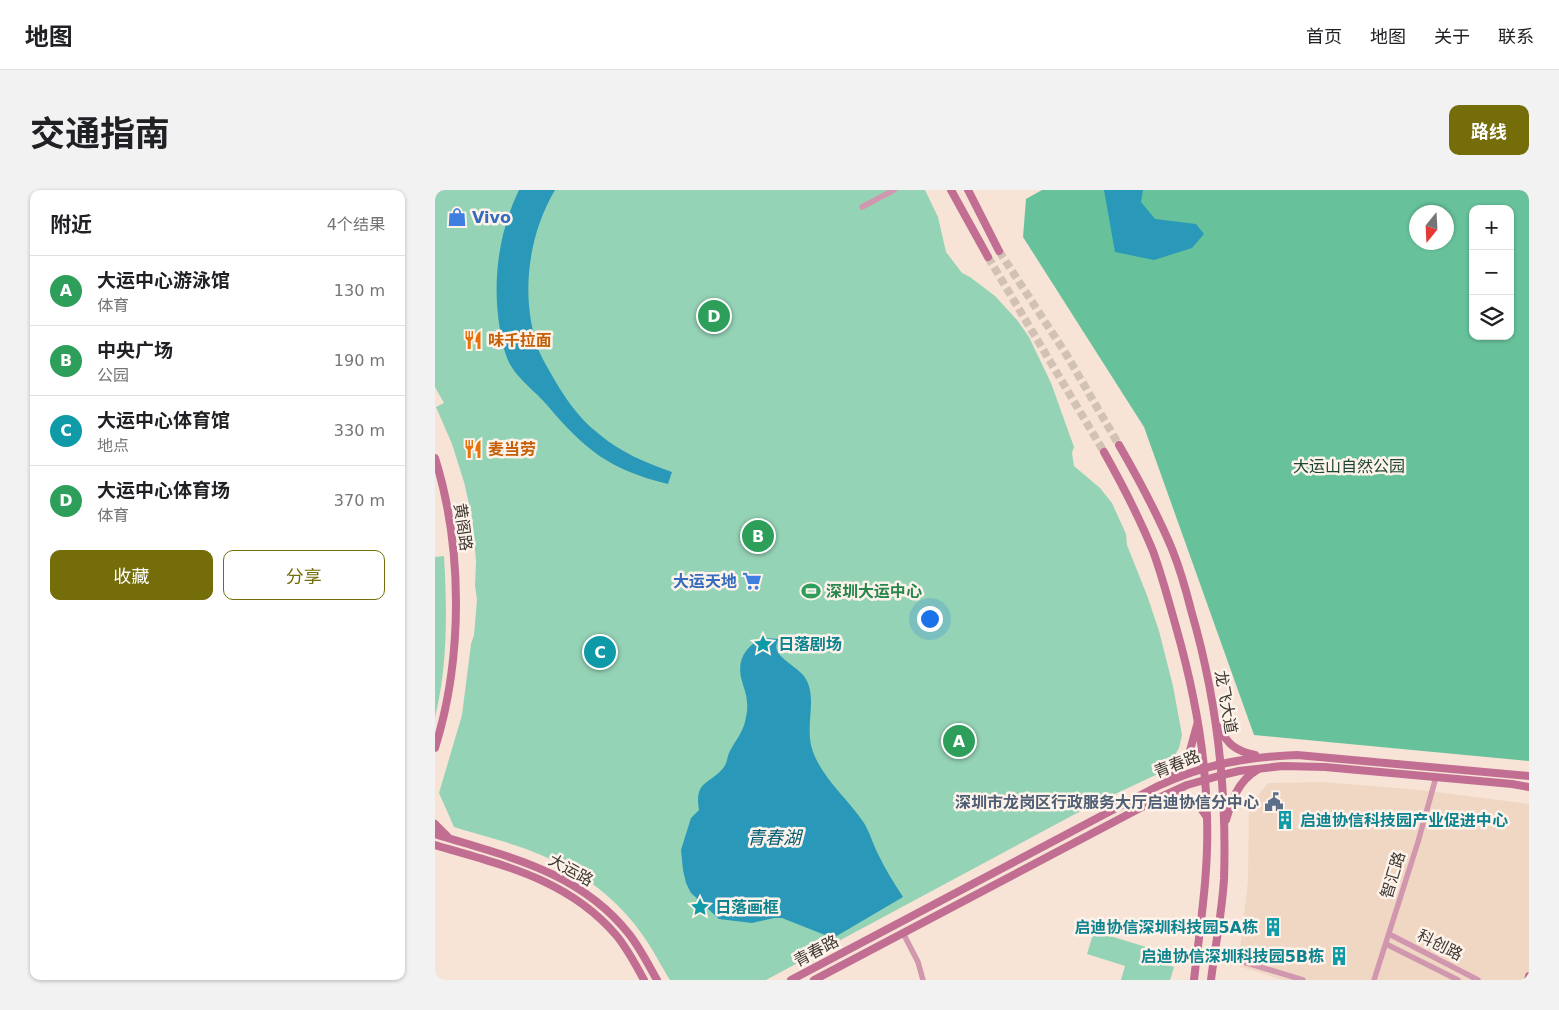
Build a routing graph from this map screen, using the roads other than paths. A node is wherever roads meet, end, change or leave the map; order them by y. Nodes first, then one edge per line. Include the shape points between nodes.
1 (894, 190) edge
2 (951, 190) edge
3 (968, 190) edge
4 (862, 207) dead end
5 (999, 251) tunnel mouth
6 (988, 257) tunnel mouth
7 (1119, 445) tunnel mouth
8 (1104, 452) tunnel mouth
9 (435, 458) edge
10 (1198, 721) junction
11 (1217, 725) junction
12 (435, 748) edge
13 (1261, 757) junction
14 (1221, 763) junction
15 (1204, 767) junction
16 (1260, 768) junction
17 (1222, 775) junction
18 (1529, 776) edge
19 (1436, 777) junction
20 (1170, 780) junction
21 (1205, 780) junction
22 (1529, 787) edge
23 (1163, 796) junction
24 (1207, 817) junction
25 (435, 824) edge
26 (1224, 827) junction
27 (435, 834) edge
28 (453, 840) junction
29 (435, 845) edge
30 (435, 852) edge
31 (457, 852) junction
32 (903, 933) junction
33 (1389, 934) junction
34 (1386, 944) junction
35 (1214, 953) junction
36 (1529, 976) edge
37 (644, 980) edge
38 (657, 980) edge
39 (791, 980) edge
40 (814, 980) edge
41 (923, 980) edge
42 (1194, 980) edge
43 (1211, 980) edge
44 (1303, 980) edge
45 (1374, 980) edge
46 (1458, 980) edge
47 (1478, 980) edge
48 (1528, 980) edge

1 - 4 street
2 - 6 street
3 - 5 street
7 - 11 street, 龙飞大道 via 1141,483 1183,579 1212,692
8 - 10 street, 龙飞大道 via 1126,490 1153,552 1185,659
9 - 12 street, 黄阁路 via 451,530 455,634 446,705
10 - 15 street, 龙飞大道
10 - 20 street via 1188,758
11 - 13 street via 1234,748
11 - 14 street, 龙飞大道
13 - 14 street, 青春路
13 - 18 street, 青春路 via 1313,756
14 - 15 street, 青春路
14 - 17 street, 龙飞大道
15 - 20 street, 青春路
15 - 21 street, 龙飞大道
16 - 17 street, 青春路
16 - 19 street, 青春路 via 1325,767
16 - 26 street via 1237,789
17 - 21 street, 青春路
17 - 26 street, 龙飞大道
19 - 22 street, 青春路
19 - 33 street, 智汇路
20 - 39 street, 青春路
21 - 23 street, 青春路
21 - 24 street, 龙飞大道
23 - 24 street via 1178,795 1190,799
23 - 32 street, 青春路
24 - 42 street, 龙飞大道 via 1206,872
25 - 28 street
26 - 35 street, 龙飞大道 via 1223,881
27 - 28 street, 大运路
28 - 38 street, 大运路 via 528,863 562,878 593,898 620,923
29 - 31 street, 大运路
30 - 31 street
31 - 37 street, 大运路 via 540,879 576,898 617,936
32 - 40 street, 青春路
32 - 41 street
33 - 34 street, 智汇路
33 - 47 street, 科创路
34 - 45 street, 智汇路
34 - 46 street
35 - 43 street, 龙飞大道
35 - 44 street
36 - 48 street

